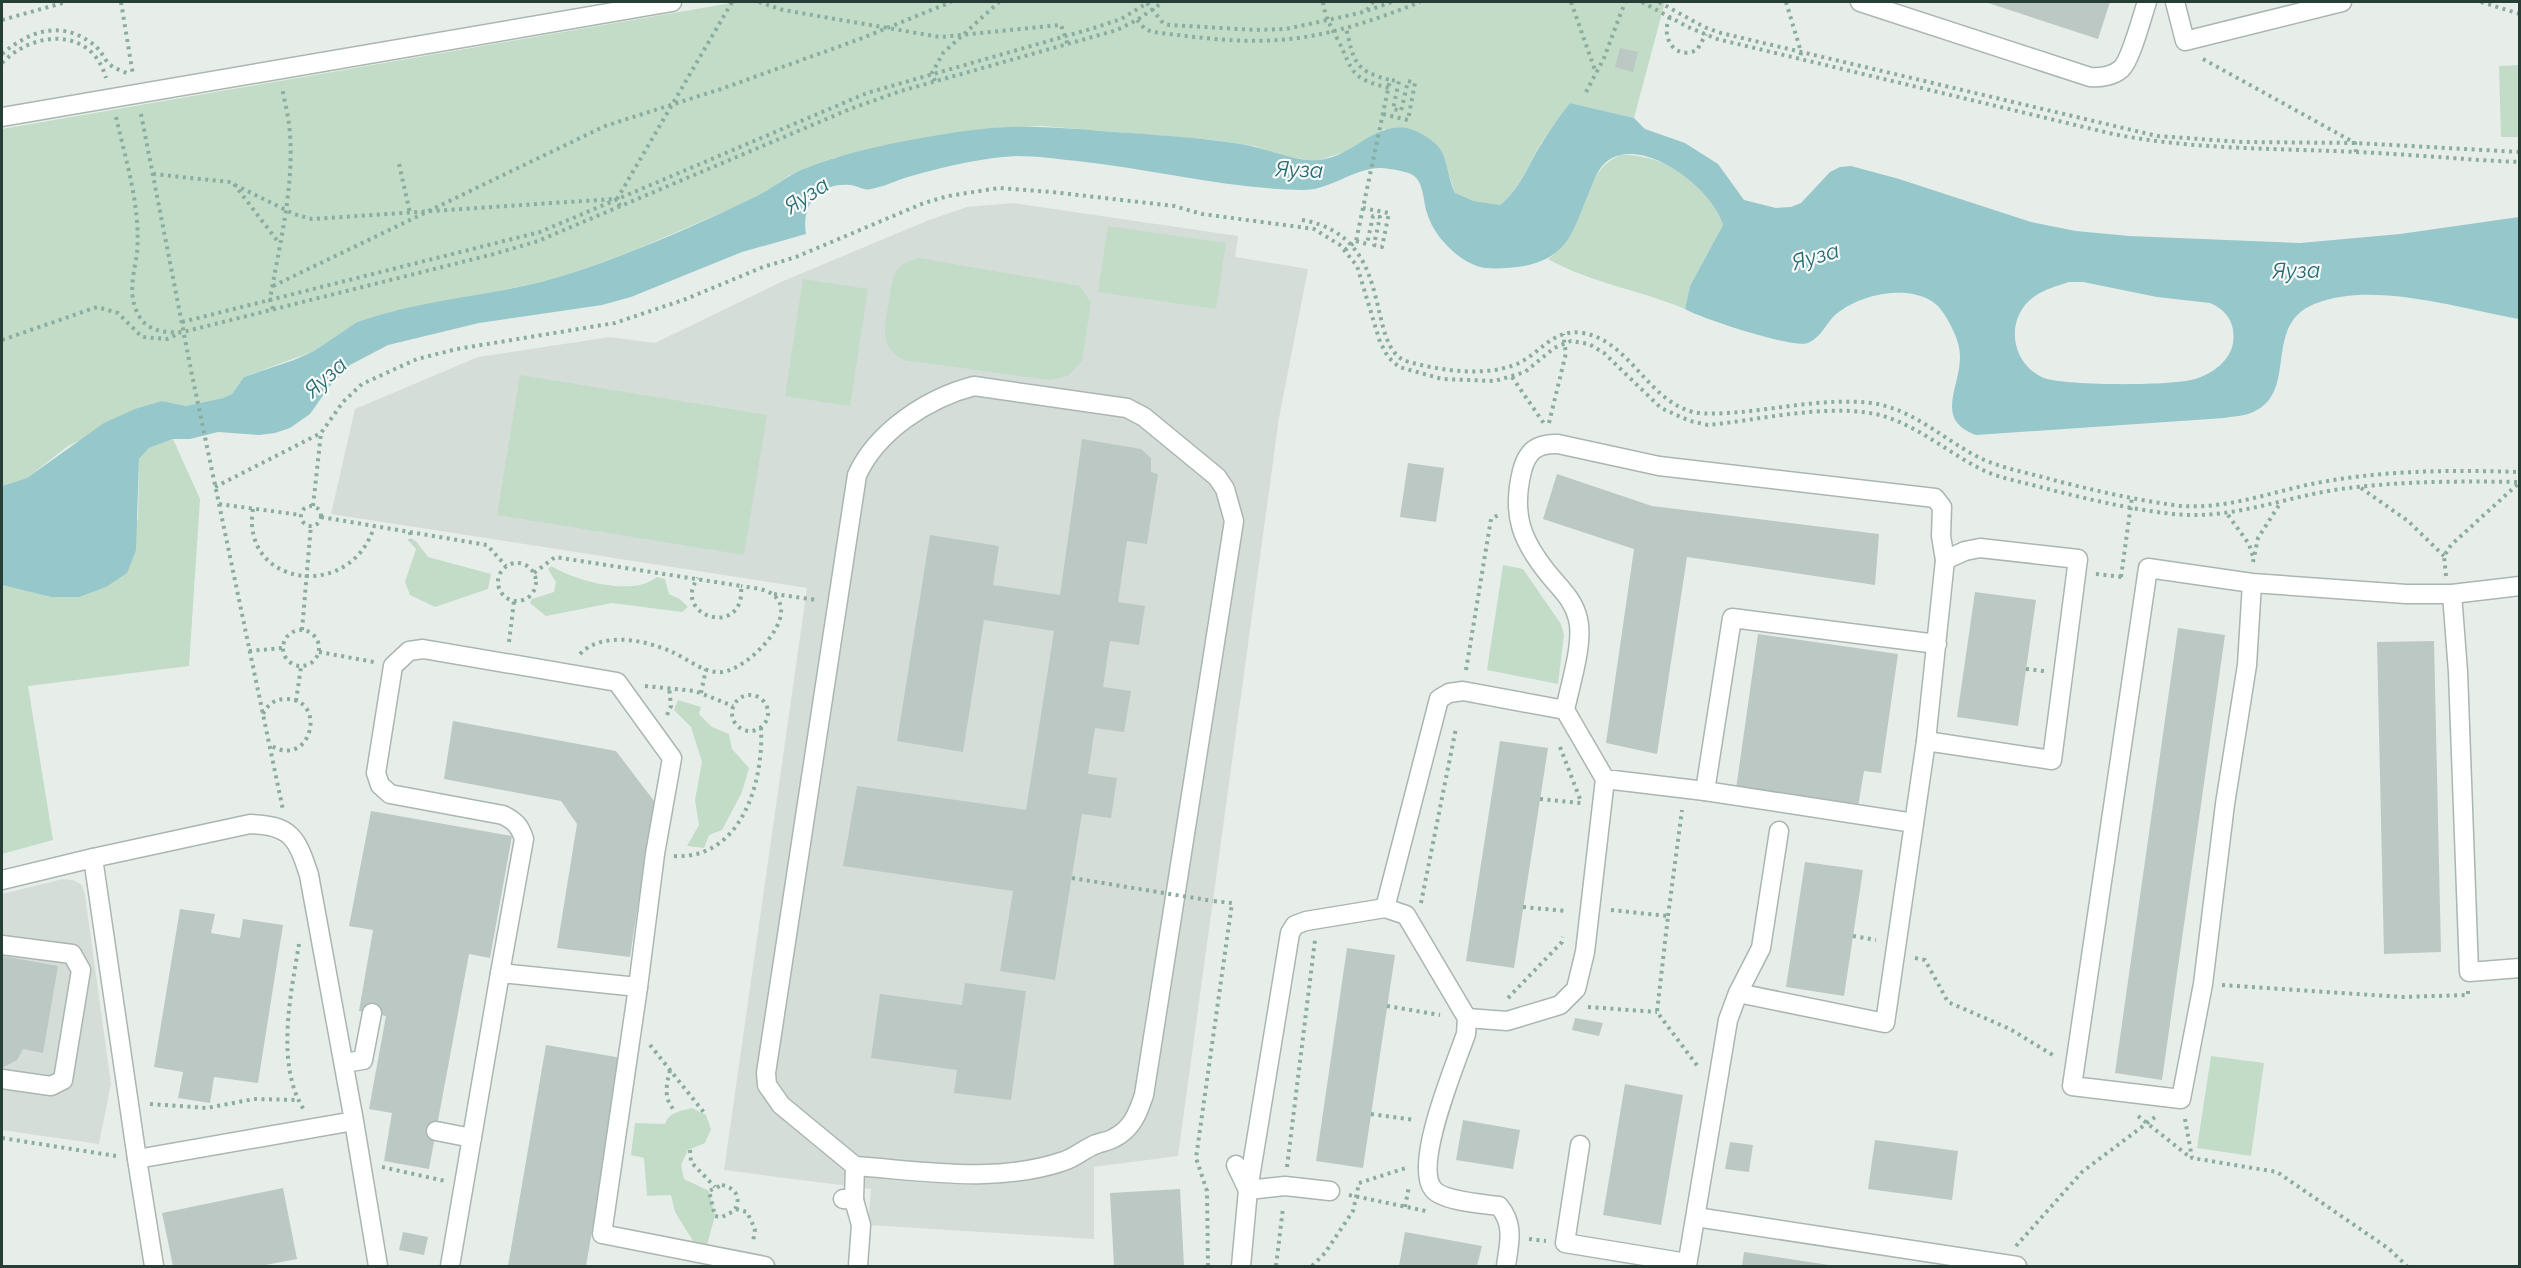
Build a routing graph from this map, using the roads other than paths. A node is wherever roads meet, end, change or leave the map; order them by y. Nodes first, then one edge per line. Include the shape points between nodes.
1 (672, 2) edge
2 (1860, 2) edge
3 (2147, 2) edge
4 (2175, 2) edge
5 (2342, 2) edge
6 (2, 117) edge
7 (1945, 560) junction
8 (2253, 583) junction
9 (2520, 586) edge
10 (2450, 594) junction
11 (1937, 644) junction
12 (1565, 710) junction
13 (1926, 741) junction
14 (1604, 785) junction
15 (1705, 790) junction
16 (1914, 823) junction
17 (1779, 831) dead end
18 (93, 858) junction
19 (2, 880) edge
20 (1385, 908) junction
21 (2, 945) edge
22 (2520, 968) edge
23 (500, 973) junction
24 (638, 987) junction
25 (1738, 993) junction
26 (372, 1013) dead end
27 (1467, 1018) junction
28 (344, 1063) junction
29 (2, 1079) edge
30 (354, 1121) junction
31 (436, 1131) dead end
32 (472, 1138) junction
33 (1580, 1144) dead end
34 (137, 1160) junction
35 (1236, 1165) dead end
36 (855, 1166) junction
37 (1248, 1190) junction
38 (1330, 1191) road end
39 (1696, 1217) junction
40 (757, 1265) edge
41 (1687, 1265) edge
42 (2008, 1265) edge
43 (154, 1266) edge
44 (378, 1266) edge
45 (450, 1266) edge
46 (858, 1266) edge
47 (1241, 1266) edge
48 (1506, 1266) edge

1 - 6 street
2 - 3 street via 2099,77 2115,73 2126,62
4 - 5 street via 2185,41
7 - 11 street
7 - 12 street via 1942,507 1929,495 1659,466 1558,444 1535,447 1525,460 1516,506 1529,545 1569,598 1579,621 1580,636
7 - 13 street via 1972,549 1994,548 2078,559 2052,760
8 - 8 street via 2148,568 2072,1086 2181,1099 2203,984 2247,665
8 - 10 street
9 - 10 street
10 - 22 street via 2458,672 2469,972
11 - 13 street
11 - 15 street via 1732,618
12 - 14 street
12 - 20 street via 1462,691 1439,699
13 - 16 street
14 - 15 street
14 - 27 street via 1585,952 1576,989 1560,1005 1507,1021
15 - 16 street
16 - 25 street via 1885,1023
17 - 25 street via 1761,948
18 - 19 street
18 - 28 street via 250,824 272,824 288,833 300,847 309,874
18 - 34 street
20 - 27 street via 1406,915
20 - 37 street via 1306,921 1295,925 1290,933
21 - 29 street via 72,954 81,970 63,1080 51,1086
23 - 24 street
23 - 24 street via 524,839 520,827 503,815 390,794 380,785 376,773 393,666 409,651 423,649 617,682 672,758
23 - 32 street
24 - 40 street via 602,1234
25 - 39 street via 1728,1020
26 - 28 street via 363,1060
27 - 48 street via 1466,1034 1432,1129 1428,1178 1442,1196 1499,1206 1507,1215 1510,1237
28 - 30 street
30 - 34 street
30 - 44 street
31 - 32 street
32 - 45 street
33 - 41 street via 1565,1243
34 - 43 street
35 - 37 street
36 - 36 street via 1010,1173 1067,1160 1113,1139 1128,1129 1138,1114 1234,521 1225,489 1217,477 1127,408 974,386 956,390 915,413 890,433 863,461 857,475 766,1073 767,1085 781,1106
36 - 46 street via 848,1199 861,1225
37 - 38 street via 1285,1186
37 - 47 street
39 - 41 street
39 - 42 street

